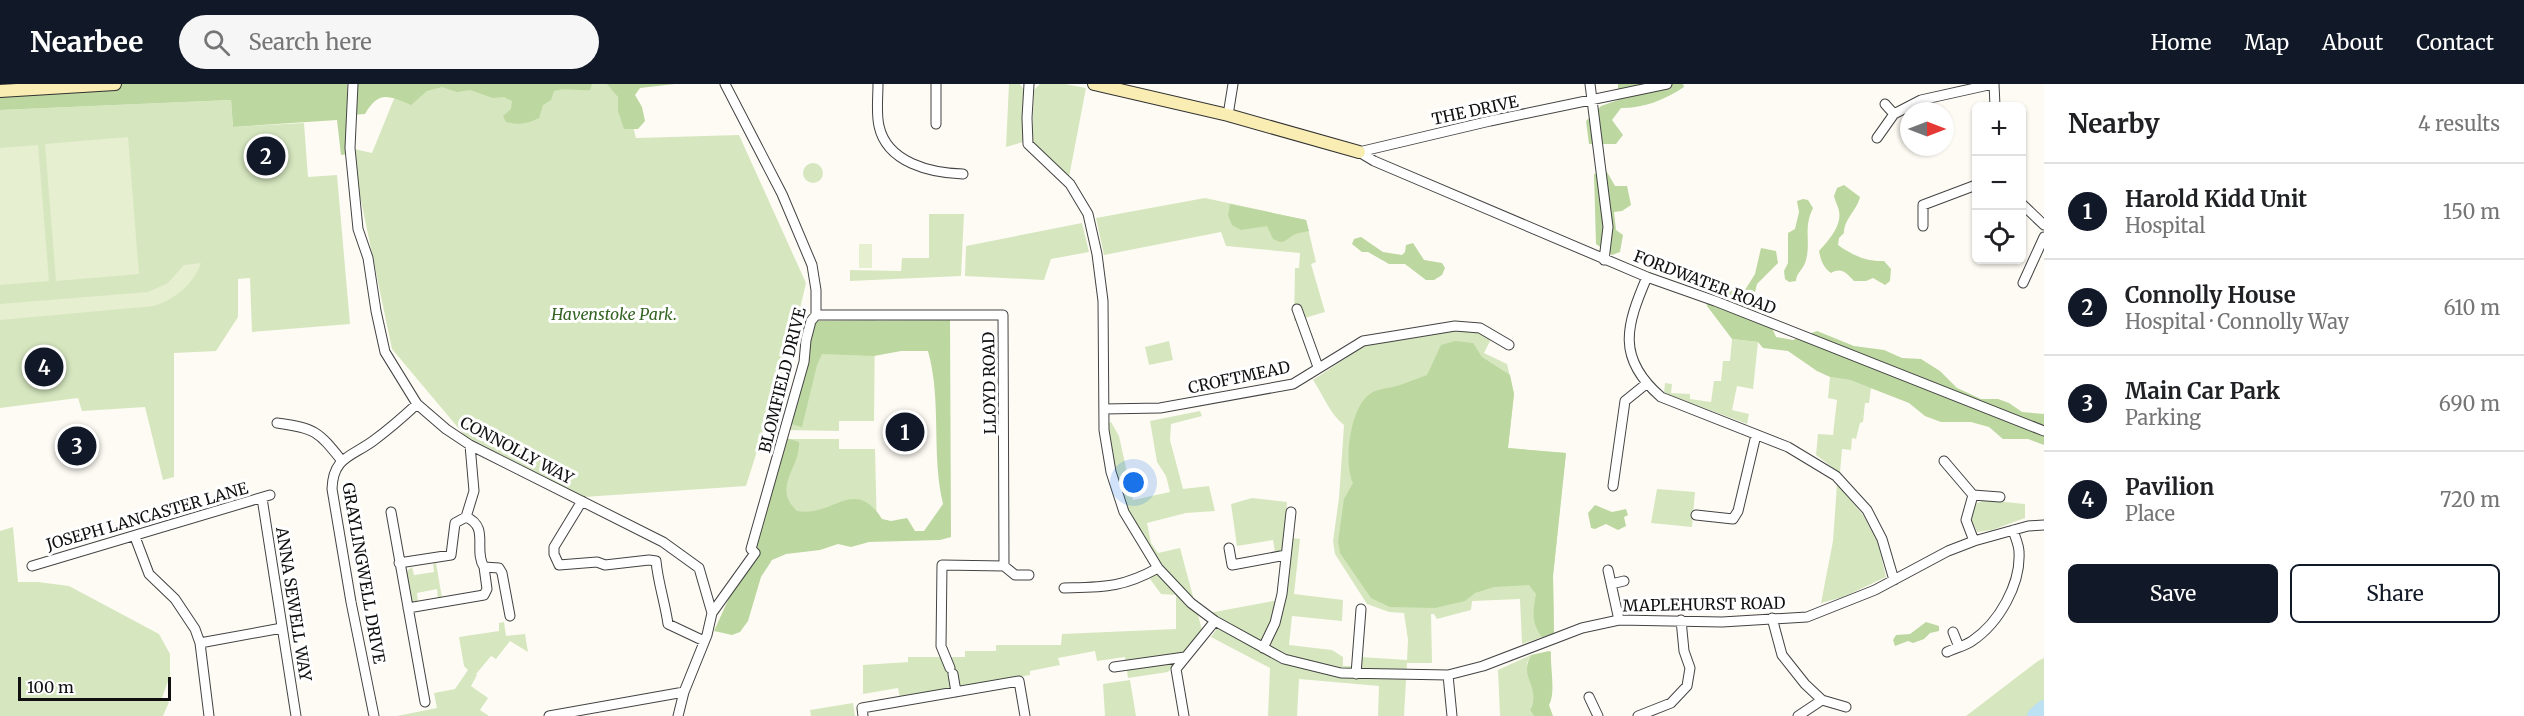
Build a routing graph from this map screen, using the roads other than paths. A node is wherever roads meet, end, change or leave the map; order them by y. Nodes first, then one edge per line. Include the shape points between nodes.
1 (115, 84) edge
2 (353, 84) edge
3 (725, 84) edge
4 (878, 84) edge
5 (936, 84) edge
6 (1029, 84) edge
7 (1094, 84) edge
8 (1233, 84) edge
9 (1590, 84) edge
10 (1667, 84) edge
11 (1994, 84) edge
12 (0, 91) edge
13 (1593, 100) junction
14 (1995, 102) edge
15 (1885, 104) dead end
16 (1894, 114) junction
17 (1228, 115) junction
18 (936, 124) dead end
19 (1877, 138) dead end
20 (1359, 152) junction
21 (963, 174) dead end
22 (1972, 187) edge
23 (2026, 208) edge
24 (2044, 225) edge
25 (1923, 226) dead end
26 (2044, 237) edge
27 (1604, 260) junction
28 (1647, 277) junction
29 (2023, 283) dead end
30 (1297, 309) dead end
31 (816, 315) junction
32 (1509, 345) dead end
33 (1318, 367) junction
34 (1646, 384) junction
35 (417, 404) junction
36 (1104, 409) junction
37 (277, 423) dead end
38 (2044, 431) edge
39 (1756, 435) junction
40 (470, 445) junction
41 (342, 461) junction
42 (1944, 461) dead end
43 (1613, 486) dead end
44 (1973, 495) junction
45 (266, 497) joint
46 (2000, 497) dead end
47 (582, 501) junction
48 (391, 512) dead end
49 (1291, 512) dead end
50 (1696, 515) dead end
51 (466, 518) junction
52 (2044, 525) edge
53 (2013, 530) junction
54 (135, 537) junction
55 (1974, 541) junction
56 (1229, 548) dead end
57 (1286, 555) junction
58 (399, 563) junction
59 (32, 566) dead end
60 (1004, 566) junction
61 (484, 567) junction
62 (1158, 568) junction
63 (1608, 570) dead end
64 (1029, 575) dead end
65 (1894, 580) junction
66 (1624, 582) dead end
67 (1611, 585) junction
68 (1064, 588) dead end
69 (408, 608) junction
70 (1361, 609) dead end
71 (712, 613) junction
72 (510, 616) dead end
73 (1772, 618) junction
74 (1215, 621) junction
75 (1620, 621) junction
76 (1681, 621) junction
77 (282, 628) junction
78 (1953, 632) dead end
79 (704, 641) junction
80 (200, 643) junction
81 (1959, 647) junction
82 (1263, 648) junction
83 (1947, 652) dead end
84 (1185, 657) junction
85 (1114, 667) dead end
86 (1356, 674) junction
87 (1448, 675) junction
88 (684, 692) junction
89 (956, 692) junction
90 (1589, 697) dead end
91 (1822, 700) junction
92 (425, 702) dead end
93 (1846, 707) dead end
94 (209, 716) edge
95 (296, 716) edge
96 (374, 716) edge
97 (549, 716) edge
98 (678, 716) edge
99 (863, 716) edge
100 (1025, 716) edge
101 (1184, 716) edge
102 (1452, 716) edge
103 (1598, 716) edge
104 (1638, 716) edge
105 (1798, 716) edge

1 - 12 street
2 - 35 street, CONNOLLY WAY via 350,148 358,229 368,258 385,352
3 - 31 street, BLOMFIELD DRIVE via 782,194 812,265
4 - 21 street via 879,129 899,156 927,170
5 - 18 street
6 - 36 street, MAPLEHURST ROAD via 1028,144 1070,184 1088,214 1103,301
7 - 17 street
8 - 17 street
9 - 13 street
10 - 13 street, THE DRIVE
11 - 14 street
11 - 16 street via 1921,100
13 - 20 street, THE DRIVE
13 - 27 street via 1608,227
15 - 16 street
16 - 19 street
17 - 20 street
20 - 27 street, FORDWATER ROAD
22 - 25 street via 1923,205
23 - 24 street
26 - 29 street
27 - 28 street, FORDWATER ROAD
28 - 34 street via 1632,312 1628,336 1630,357
28 - 38 street, FORDWATER ROAD
30 - 33 street
31 - 60 street, LLOYD ROAD via 1003,315
31 - 71 street, BLOMFIELD DRIVE via 811,321 796,393 751,549 755,553
32 - 33 street, CROFTMEAD via 1480,328 1455,326 1363,341
33 - 36 street, CROFTMEAD via 1293,384 1160,408
34 - 39 street via 1660,397
34 - 43 street via 1625,401
35 - 40 street, CONNOLLY WAY
35 - 41 street, GRAYLINGWELL DRIVE via 371,443
36 - 62 street, MAPLEHURST ROAD via 1111,472 1124,512
37 - 41 street via 314,430
39 - 50 street via 1738,511 1732,519
39 - 65 street via 1788,447 1836,476 1867,510 1882,539
40 - 47 street, CONNOLLY WAY
40 - 51 street via 474,491
41 - 96 street, GRAYLINGWELL DRIVE via 335,468 332,489
42 - 44 street
44 - 46 street
44 - 55 street via 1966,520
45 - 54 street, JOSEPH LANCASTER LANE
45 - 77 street, ANNA SEWELL WAY
47 - 71 street, CONNOLLY WAY via 663,542 699,568
47 - 79 street via 556,541 556,561 563,566 656,561 668,624
48 - 58 street
49 - 57 street
51 - 58 street via 455,523 455,554
51 - 61 street via 476,523 481,532 479,551
52 - 53 street, MAPLEHURST ROAD
53 - 55 street, MAPLEHURST ROAD
53 - 81 street via 2019,552 2004,607 1989,626
54 - 59 street, JOSEPH LANCASTER LANE
54 - 80 street via 149,574 175,599
55 - 65 street, MAPLEHURST ROAD
56 - 57 street via 1232,565
57 - 82 street via 1275,624
58 - 69 street
60 - 64 street via 1015,575
60 - 89 street via 942,566 941,646
61 - 69 street via 484,595
61 - 72 street via 499,568 502,573
62 - 68 street via 1135,581 1112,587
62 - 74 street, MAPLEHURST ROAD via 1191,603
63 - 67 street
65 - 73 street, MAPLEHURST ROAD via 1807,617
66 - 67 street
67 - 75 street
69 - 92 street
70 - 86 street
71 - 79 street
73 - 76 street, MAPLEHURST ROAD
73 - 91 street via 1782,655
74 - 82 street, MAPLEHURST ROAD
74 - 84 street
75 - 76 street, MAPLEHURST ROAD
75 - 87 street, MAPLEHURST ROAD via 1582,628 1483,666
76 - 104 street via 1690,668 1687,686 1671,703
77 - 80 street
77 - 95 street, ANNA SEWELL WAY
78 - 81 street
79 - 88 street
80 - 94 street
81 - 83 street
82 - 86 street, MAPLEHURST ROAD via 1284,659 1341,674
84 - 85 street
84 - 101 street via 1176,669
86 - 87 street, MAPLEHURST ROAD
87 - 102 street
88 - 97 street
88 - 98 street
89 - 99 street via 862,708
89 - 100 street via 1019,681
90 - 103 street
91 - 93 street
91 - 105 street

